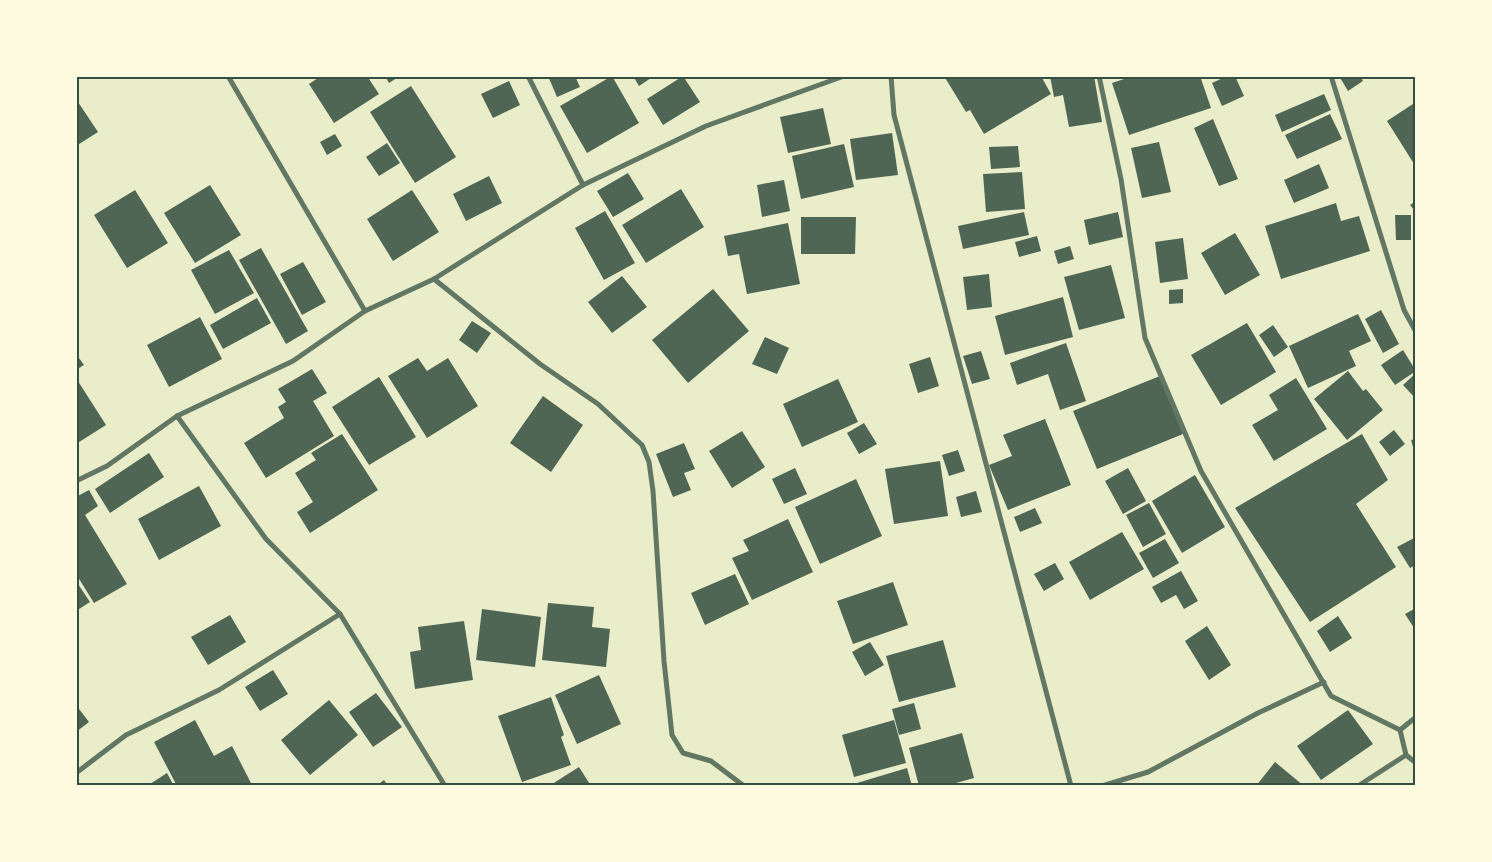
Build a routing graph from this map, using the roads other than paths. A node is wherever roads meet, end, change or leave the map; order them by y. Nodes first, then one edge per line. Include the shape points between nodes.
1 (228, 76) edge
2 (528, 76) edge
3 (844, 76) edge
4 (891, 76) edge
5 (1099, 76) edge
6 (1331, 76) edge
7 (583, 185) junction
8 (434, 280) junction
9 (365, 311) junction
10 (1416, 332) edge
11 (177, 416) junction
12 (76, 481) edge
13 (340, 614) junction
14 (1324, 682) junction
15 (1416, 717) edge
16 (1400, 730) junction
17 (1406, 755) junction
18 (1416, 764) edge
19 (76, 772) edge
20 (445, 786) edge
21 (744, 786) edge
22 (1071, 786) edge
23 (1102, 786) edge
24 (1358, 786) edge

1 - 9 street
2 - 7 street
3 - 7 street via 706,126
4 - 22 street via 894,115
5 - 14 street via 1122,179 1145,338 1201,471
6 - 10 street via 1404,310
7 - 8 street
8 - 9 street
8 - 21 street via 540,364 598,404 642,445 649,462 653,491 672,735 683,753 711,761
9 - 11 street via 293,361
11 - 12 street via 107,466
11 - 13 street via 266,539
13 - 19 street via 219,690 126,735
13 - 20 street
14 - 16 street via 1332,696
14 - 23 street via 1148,772
15 - 16 street
16 - 17 street
17 - 18 street
17 - 24 street

